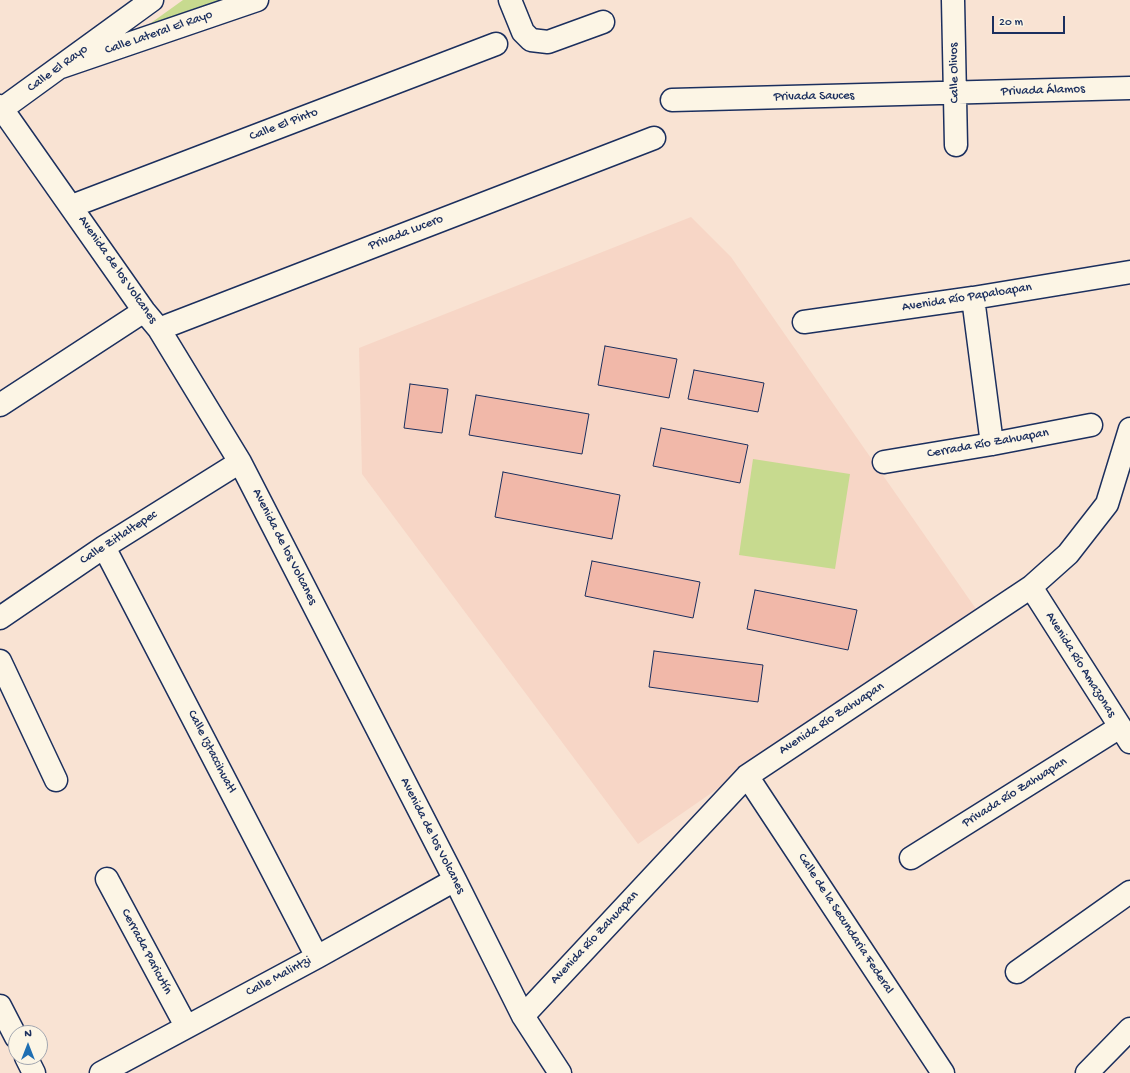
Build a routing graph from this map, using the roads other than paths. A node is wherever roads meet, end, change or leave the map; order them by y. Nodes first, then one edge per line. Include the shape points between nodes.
1 (152, 0) edge
2 (257, 0) edge
3 (510, 0) edge
4 (953, 0) edge
5 (603, 22) dead end
6 (496, 44) dead end
7 (60, 67) junction
8 (1130, 88) edge
9 (956, 93) junction
10 (672, 100) dead end
11 (1, 107) edge
12 (654, 138) dead end
13 (956, 145) dead end
14 (72, 206) junction
15 (1130, 272) edge
16 (973, 298) junction
17 (144, 310) junction
18 (804, 322) dead end
19 (159, 329) junction
20 (3, 398) edge
21 (1091, 425) dead end
22 (1130, 429) edge
23 (992, 444) junction
24 (240, 462) junction
25 (884, 462) dead end
26 (104, 547) junction
27 (1031, 587) junction
28 (0, 618) edge
29 (0, 661) edge
30 (1125, 735) edge
31 (747, 776) junction
32 (56, 780) dead end
33 (910, 858) dead end
34 (107, 879) dead end
35 (455, 880) junction
36 (1130, 892) edge
37 (317, 957) junction
38 (1017, 972) dead end
39 (0, 1006) edge
40 (523, 1016) junction
41 (10, 1025) edge
42 (186, 1026) junction
43 (1130, 1029) edge
44 (101, 1073) edge
45 (560, 1073) edge
46 (943, 1073) edge
47 (1087, 1073) edge

1 - 7 street, Calle El Rayo
2 - 7 street, Calle Lateral El Rayo
3 - 5 street via 523,32 531,40 548,42
4 - 9 street, Calle Olivos
6 - 14 street, Calle El Pinto
7 - 11 street, Calle El Rayo
8 - 9 street, Privada Álamos
9 - 10 street, Privada Sauces
9 - 13 street, Calle Olivos
11 - 14 street, Avenida de los Volcanes
12 - 19 street, Privada Lucero
14 - 17 street, Avenida de los Volcanes
15 - 16 street, Avenida Río Papaloapan
16 - 18 street, Avenida Río Papaloapan
16 - 23 street
17 - 19 street, Avenida de los Volcanes
17 - 20 street
19 - 24 street, Avenida de los Volcanes
21 - 23 street, Cerrada Río Zahuapan
22 - 27 street, Avenida Río Zahuapan via 1107,504 1068,554
23 - 25 street, Cerrada Río Zahuapan
24 - 26 street, Calle Zitlaltepec
24 - 35 street, Avenida de los Volcanes
26 - 28 street, Calle Zitlaltepec
26 - 37 street, Calle Iztaccihuatl
27 - 30 street, Avenida Río Amazonas
27 - 31 street, Avenida Río Zahuapan
29 - 32 street
30 - 33 street, Privada Río Zahuapan
31 - 40 street, Avenida Río Zahuapan
31 - 46 street, Calle de la Secundaria Federal
34 - 42 street, Cerrada Paricutín
35 - 37 street, Calle Malintzi
35 - 40 street, Avenida de los Volcanes
36 - 38 street
37 - 42 street, Calle Malintzi
39 - 41 street
40 - 45 street, Avenida de los Volcanes
42 - 44 street, Calle Malintzi
43 - 47 street

